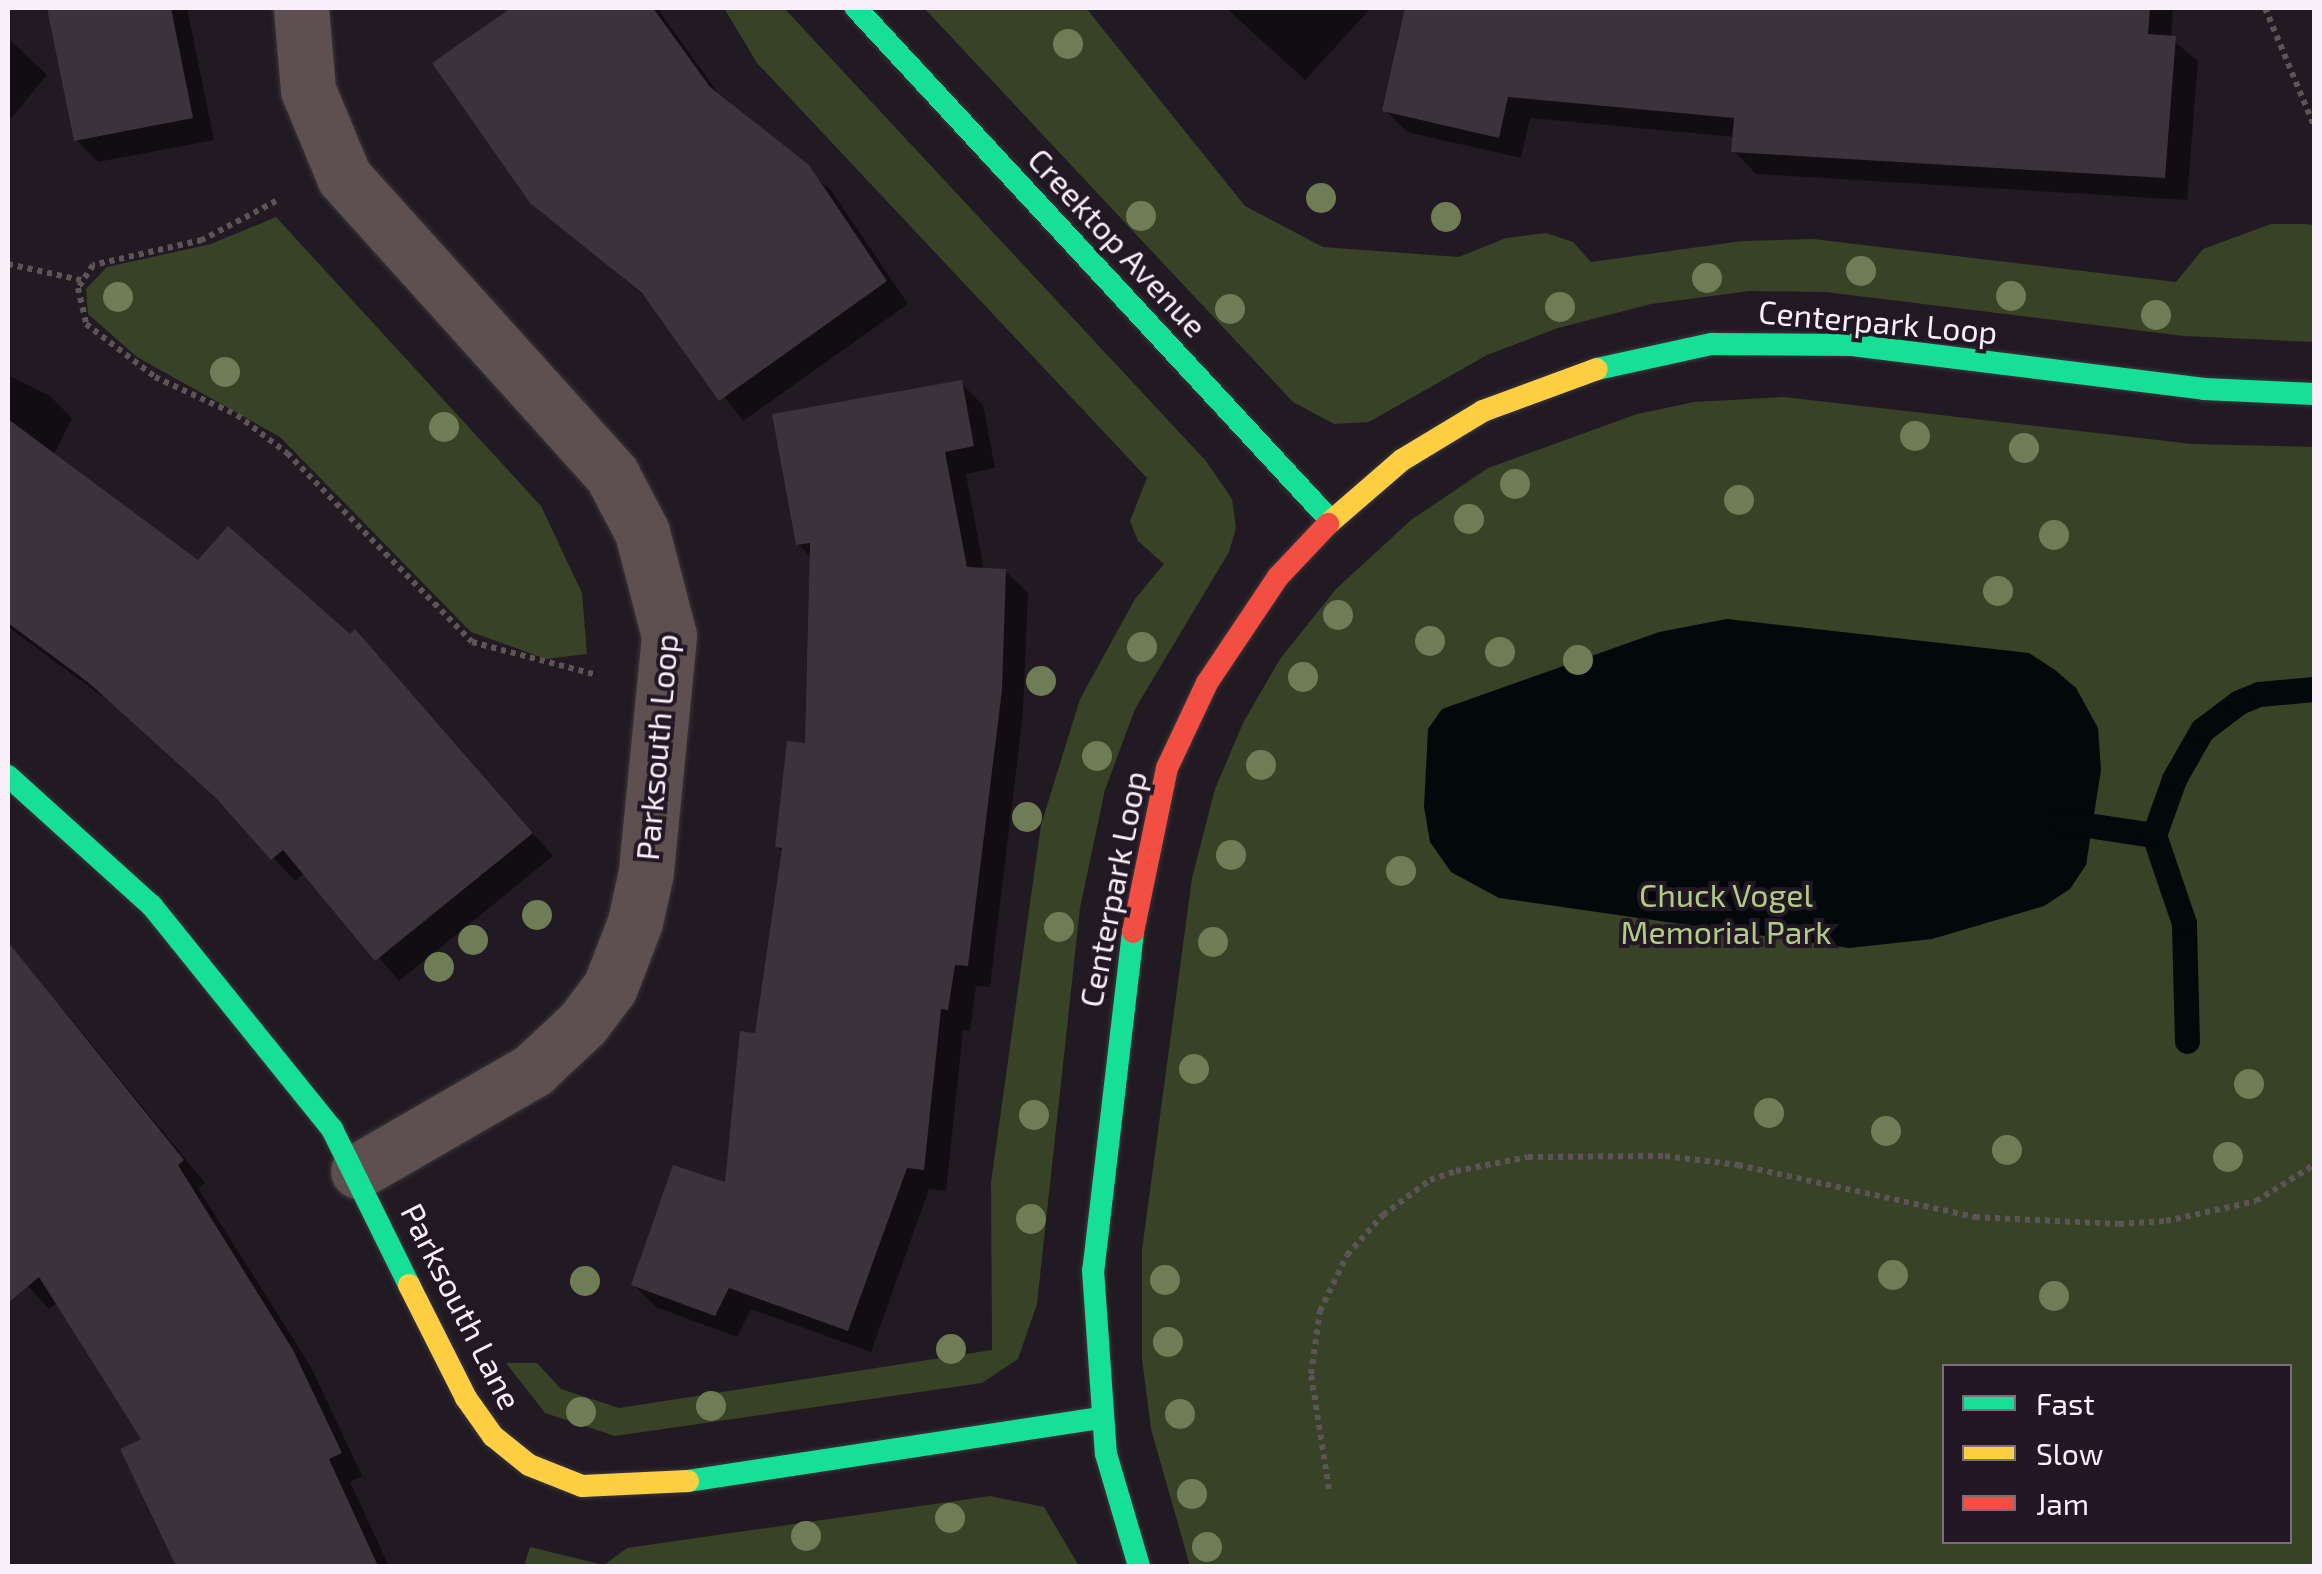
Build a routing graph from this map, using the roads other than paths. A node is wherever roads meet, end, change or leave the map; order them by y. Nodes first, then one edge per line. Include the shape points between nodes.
1 (302, 8) edge
2 (856, 8) edge
3 (2314, 394) edge
4 (1330, 521) junction
5 (8, 776) edge
6 (358, 1172) junction
7 (1101, 1418) junction
8 (1139, 1566) edge

1 - 6 street, Parksouth Loop via 308,90 344,177 612,475 649,552 670,636 646,872 636,922 610,987 533,1070
2 - 4 street, Creektop Avenue
3 - 4 street, Centerpark Loop via 2204,389 1852,345 1698,346 1590,370 1484,412 1402,460
4 - 7 street, Centerpark Loop via 1278,577 1207,683 1157,798 1115,1043 1095,1228
5 - 6 street, Parksouth Lane via 124,878 189,946
6 - 7 street, Parksouth Lane via 476,1415 514,1456 562,1480 650,1487
7 - 8 street, Centerpark Loop via 1112,1482

